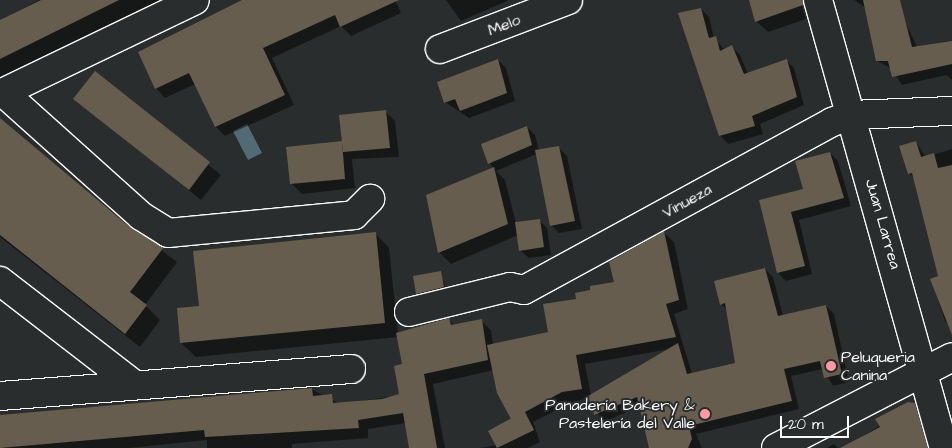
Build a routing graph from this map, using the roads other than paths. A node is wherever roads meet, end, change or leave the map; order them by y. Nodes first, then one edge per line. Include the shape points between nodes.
1 (195, 0) edge
2 (568, 0) edge
3 (818, 0) edge
4 (440, 49) dead end
5 (2, 94) edge
6 (952, 111) edge
7 (851, 116) junction
8 (370, 200) dead end
9 (0, 281) edge
10 (410, 312) dead end
11 (952, 357) edge
12 (350, 368) dead end
13 (925, 371) junction
14 (132, 383) junction
15 (0, 396) edge
16 (776, 448) edge
17 (944, 448) edge

1 - 5 street
2 - 4 street, Melo
3 - 7 street, Juan Larrea
5 - 8 street via 141,216 168,233 354,214
6 - 7 street
7 - 10 street, Vinueza via 524,290 510,287
7 - 13 street, Juan Larrea
9 - 14 street
11 - 13 street
12 - 14 street
13 - 16 street
13 - 17 street, Juan Larrea
14 - 15 street

